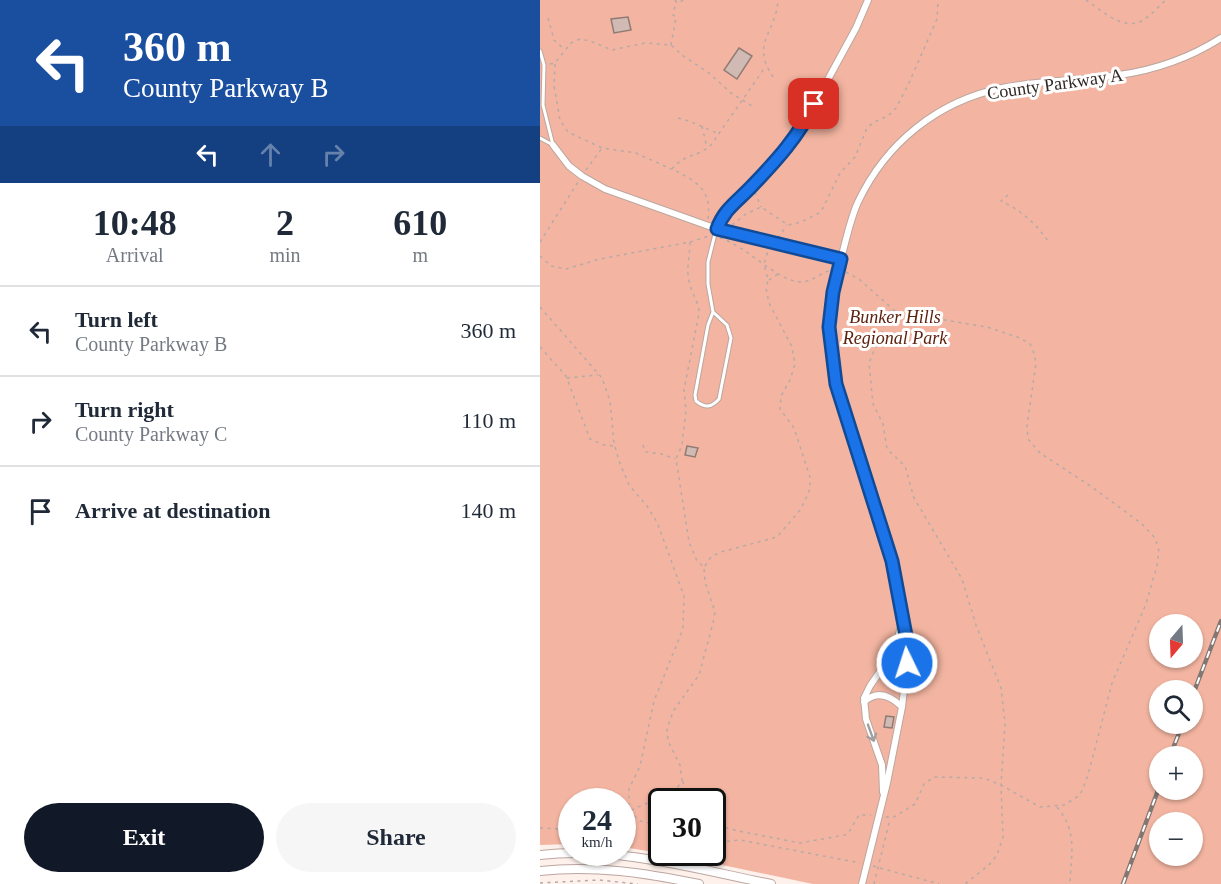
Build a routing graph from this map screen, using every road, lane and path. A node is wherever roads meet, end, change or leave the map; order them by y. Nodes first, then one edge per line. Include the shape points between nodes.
1 (684, 0) edge
2 (778, 0) edge
3 (868, 0) edge
4 (938, 0) edge
5 (1086, 0) edge
6 (1166, 0) edge
7 (677, 1) edge
8 (548, 18) dead end
9 (1221, 38) edge
10 (671, 45) junction
11 (564, 50) junction
12 (540, 51) edge
13 (555, 63) junction
14 (544, 65) junction
15 (766, 66) junction
16 (773, 77) dead end
17 (742, 100) junction
18 (752, 106) dead end
19 (678, 118) dead end
20 (701, 125) junction
21 (719, 134) junction
22 (540, 138) edge
23 (553, 145) junction
24 (602, 148) junction
25 (707, 148) junction
26 (672, 169) junction
27 (582, 176) junction
28 (753, 185) junction
29 (1008, 195) dead end
30 (761, 207) junction
31 (709, 216) dead end
32 (733, 224) dead end
33 (717, 229) junction
34 (702, 237) dead end
35 (726, 240) dead end
36 (540, 242) edge
37 (690, 242) junction
38 (1048, 242) dead end
39 (540, 256) edge
40 (841, 259) junction
41 (764, 264) junction
42 (830, 270) dead end
43 (846, 272) dead end
44 (779, 273) junction
45 (768, 280) junction
46 (540, 307) edge
47 (891, 309) junction
48 (713, 312) junction
49 (540, 346) edge
50 (599, 375) junction
51 (566, 378) junction
52 (697, 382) junction
53 (685, 384) junction
54 (615, 446) junction
55 (643, 446) dead end
56 (676, 459) junction
57 (704, 567) junction
58 (902, 623) junction
59 (864, 702) junction
60 (902, 707) junction
61 (682, 781) junction
62 (1001, 785) junction
63 (629, 788) edge
64 (677, 788) edge
65 (683, 788) edge
66 (883, 796) junction
67 (1057, 807) junction
68 (872, 815) dead end
69 (883, 817) dead end
70 (890, 818) junction
71 (726, 827) edge
72 (540, 828) edge
73 (558, 829) edge
74 (726, 842) edge
75 (540, 855) edge
76 (866, 865) junction
77 (877, 867) junction
78 (540, 871) edge
79 (540, 883) edge
80 (638, 884) edge
81 (699, 884) edge
82 (771, 884) edge
83 (862, 884) edge
84 (874, 884) edge
85 (939, 884) edge
86 (965, 884) edge
87 (1070, 884) edge

1 - 7 path
2 - 15 path via 775,20 764,41 762,58
3 - 28 street via 807,118 784,152
4 - 30 path via 937,19 908,85 893,112 867,128 855,157 840,173 821,212 788,225
5 - 6 path via 1128,24 1145,19
7 - 10 path
8 - 11 path via 554,40
9 - 40 street, County Parkway A via 1189,55 1142,70 1001,88 938,112 907,135 878,167 857,203
10 - 11 path via 645,43 612,50 580,39
10 - 17 path
11 - 13 path
12 - 14 lane
13 - 14 path
13 - 24 path via 554,86 560,120 568,132
14 - 23 lane via 543,105
15 - 16 path
15 - 17 path
17 - 18 path
17 - 21 path
19 - 20 path
20 - 21 path
20 - 25 path
21 - 25 path
22 - 23 lane
23 - 27 street
24 - 26 path via 636,153
24 - 27 path
25 - 26 path via 681,159
26 - 31 path via 700,187
27 - 33 street via 605,189
27 - 36 path
28 - 30 path
28 - 33 street via 723,213
29 - 38 path via 1001,201 1038,226
30 - 32 path
33 - 40 street
33 - 48 lane via 708,262
34 - 37 path
35 - 41 path
37 - 39 path via 566,269 551,266
37 - 53 path via 688,276 699,309
40 - 58 street, County Parkway A via 829,327 836,384 892,561
41 - 44 path
41 - 45 path
42 - 44 path via 802,282
43 - 47 path
44 - 45 path
45 - 57 path via 769,303 792,346 795,364 781,396 780,409 796,433 810,489 801,509 777,537 721,552
46 - 50 path
47 - 62 path via 869,363 873,404 884,424 887,449 905,466 914,498 962,579 1001,688 1005,723
47 - 67 path via 987,327 1030,344 1036,363 1028,439 1040,453 1142,524 1157,541 1159,558 1146,604 1113,683 1084,787 1077,797
48 - 52 lane
48 - 52 lane via 727,325 731,338 715,404 708,407 696,401
49 - 51 path
50 - 51 path
50 - 54 path via 610,401
51 - 54 path via 590,439
52 - 53 path
53 - 56 path via 686,417
54 - 63 path via 629,485 657,522 684,596 685,611 683,629 650,716 640,766
55 - 56 path via 645,452
56 - 57 path via 689,542 696,561
57 - 61 path via 715,612 713,624 699,675 674,710 668,728 668,741 680,765
58 - 59 street, County Parkway A via 894,651
58 - 60 street, County Parkway A via 907,663
59 - 60 street via 883,695
59 -> 66 street, County Parkway A via 882,765
60 - 66 street, County Parkway A
61 - 64 path
61 - 65 path
62 - 67 path via 1040,807
62 - 70 path via 984,778 934,777 924,784 915,804
62 - 86 path via 1003,837 997,855
66 - 76 street, County Parkway A
67 - 87 path via 1067,818 1072,834
68 - 71 path via 859,815 845,835 805,843
69 - 70 path
70 - 77 path
72 - 73 path
74 - 76 path via 740,840
75 - 82 main road via 609,854
76 - 77 path
76 - 83 street, County Parkway A
77 - 84 path
77 - 85 path
78 - 81 main road via 592,868
79 - 80 path via 599,880

